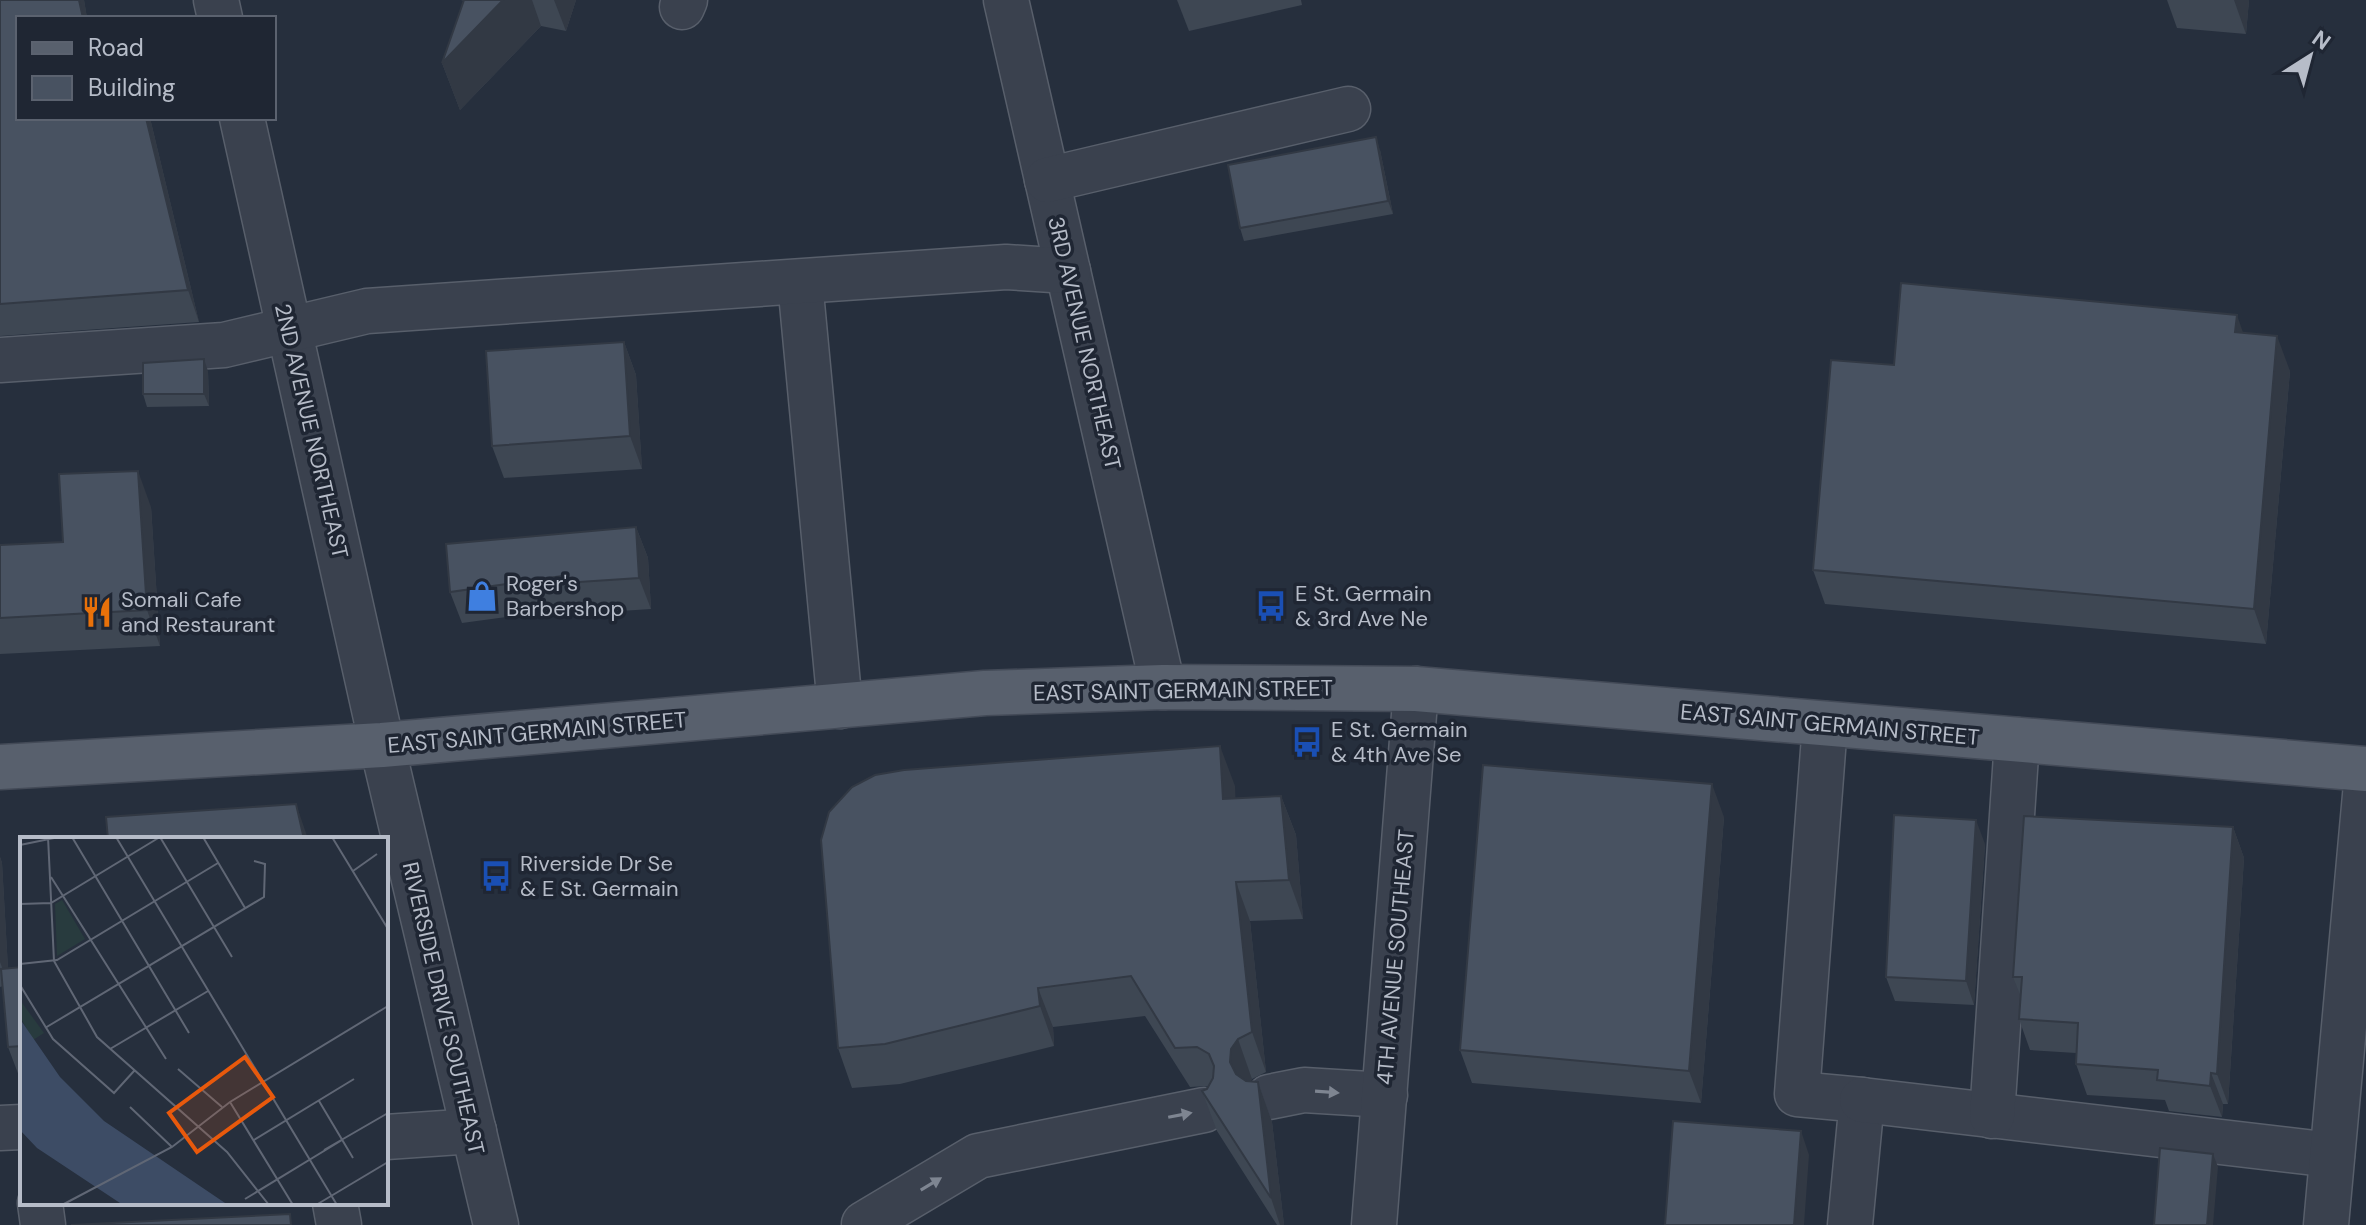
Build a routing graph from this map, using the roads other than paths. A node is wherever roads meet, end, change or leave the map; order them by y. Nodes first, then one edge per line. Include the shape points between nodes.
1 (1006, 0) edge
2 (1348, 109) dead end
3 (242, 120) edge
4 (1047, 180) junction
5 (1068, 271) junction
6 (800, 282) junction
7 (289, 330) junction
8 (0, 360) edge
9 (1163, 687) junction
10 (1416, 689) junction
11 (840, 706) junction
12 (1825, 724) junction
13 (2017, 740) junction
14 (382, 745) junction
15 (0, 767) edge
16 (2366, 769) edge
17 (2366, 784) edge
18 (1385, 1095) junction
19 (1269, 1097) dead end
20 (1862, 1100) junction
21 (1204, 1110) edge
22 (1992, 1116) junction
23 (20, 1127) edge
24 (0, 1128) edge
25 (474, 1131) junction
26 (388, 1137) edge
27 (2332, 1155) junction
28 (40, 1205) edge
29 (335, 1205) edge
30 (864, 1224) edge
31 (43, 1225) edge
32 (339, 1225) edge
33 (496, 1225) edge
34 (1374, 1225) edge
35 (1850, 1225) edge
36 (2326, 1225) edge

1 - 4 street, 3RD AVENUE NORTHEAST
2 - 4 street
3 - 7 street, 2ND AVENUE NORTHEAST
4 - 5 street, 3RD AVENUE NORTHEAST
5 - 6 street via 1006,267
5 - 9 street, 3RD AVENUE NORTHEAST
6 - 7 street via 367,311
6 - 11 street
7 - 8 street via 224,345
7 - 14 street, 2ND AVENUE NORTHEAST
9 - 10 main road, EAST SAINT GERMAIN STREET
9 - 11 main road, EAST SAINT GERMAIN STREET via 985,693
10 - 12 main road, EAST SAINT GERMAIN STREET
10 - 18 street, 4TH AVENUE SOUTHEAST
11 - 14 main road, EAST SAINT GERMAIN STREET
12 - 13 main road, EAST SAINT GERMAIN STREET
12 - 20 street via 1797,1094
13 - 16 main road, EAST SAINT GERMAIN STREET
13 - 22 street
14 - 15 main road, EAST SAINT GERMAIN STREET
14 - 25 street, RIVERSIDE DRIVE SOUTHEAST
17 - 27 street
19 -> 18 street via 1304,1090
18 - 34 street, 4TH AVENUE SOUTHEAST
20 - 22 street
20 - 35 street
30 -> 21 street via 978,1156
22 - 27 street
23 - 24 street
25 - 26 street
25 - 33 street, RIVERSIDE DRIVE SOUTHEAST
27 - 36 street
28 - 31 street
29 - 32 street

